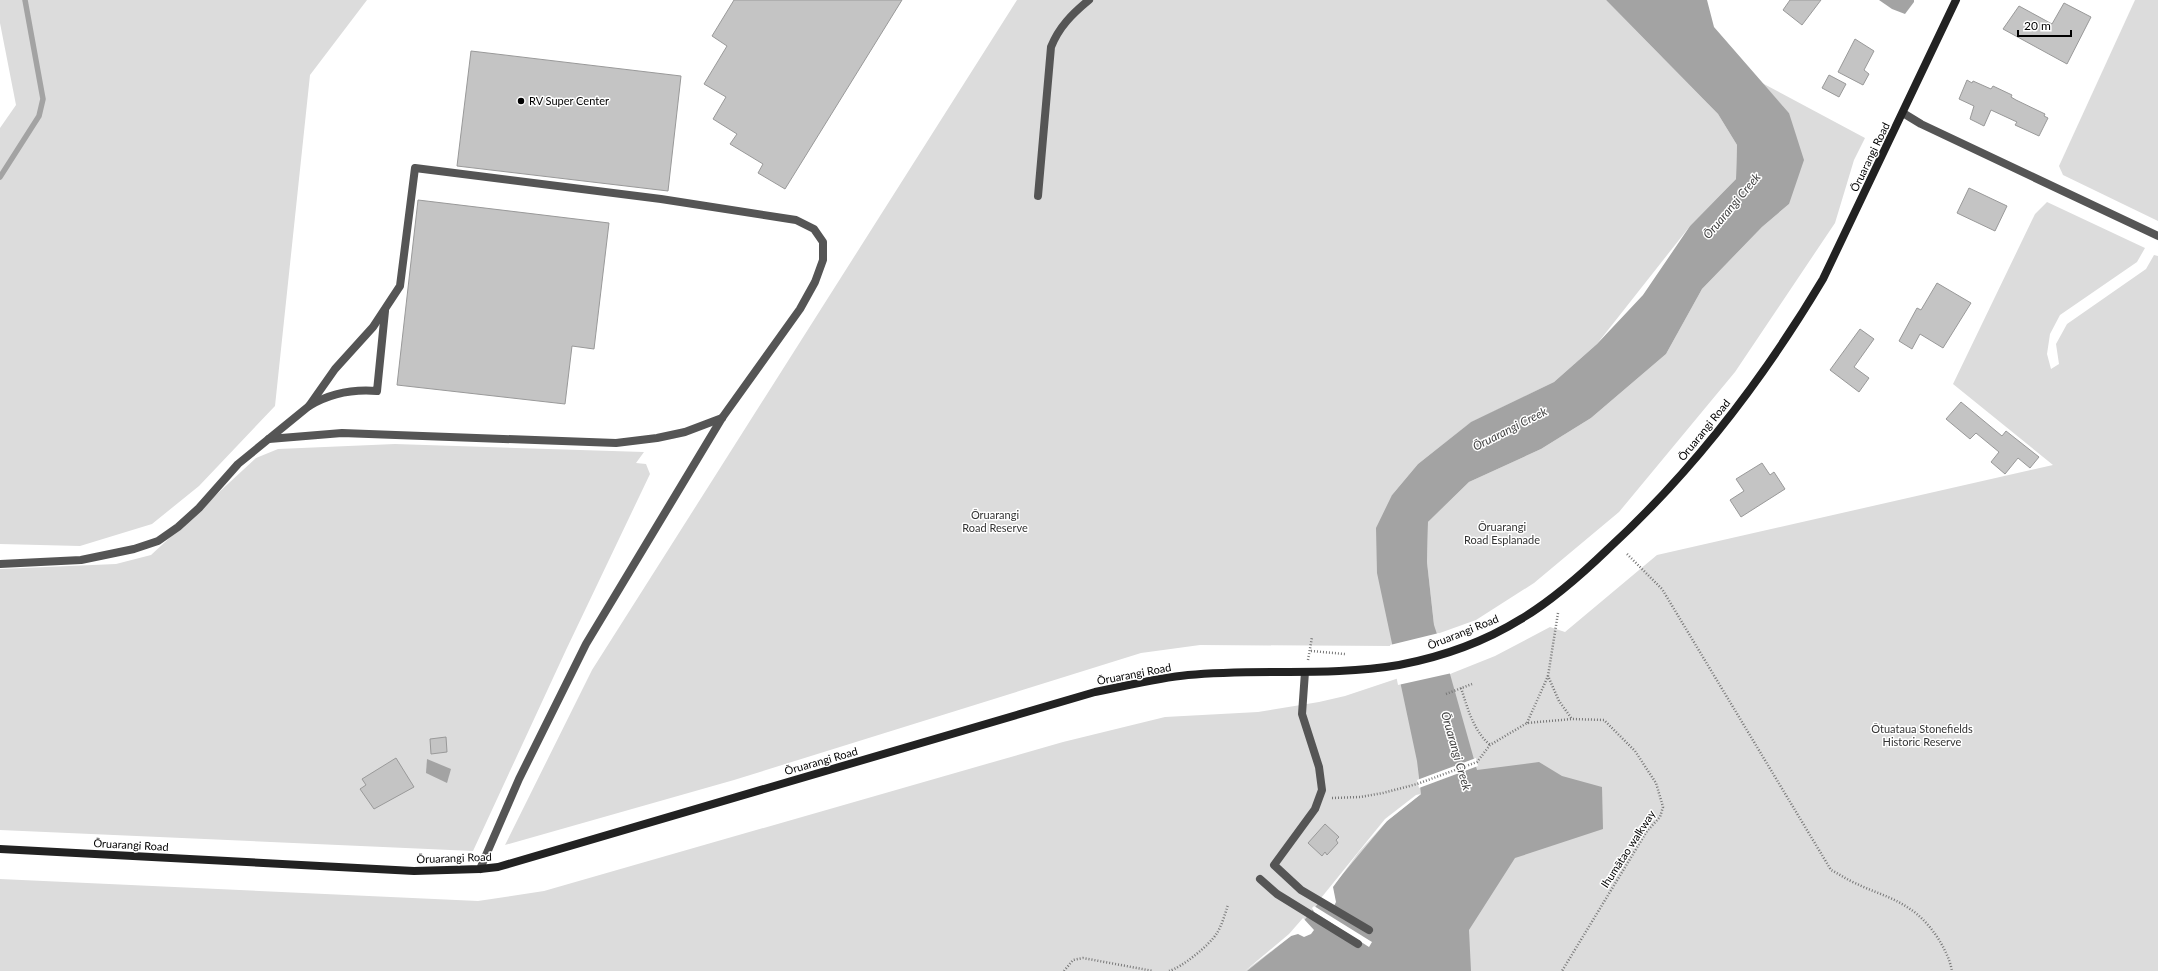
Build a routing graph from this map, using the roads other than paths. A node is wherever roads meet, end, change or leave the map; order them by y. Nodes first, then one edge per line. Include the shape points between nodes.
1 (1089, 0) edge
2 (1956, 0) edge
3 (1903, 113) junction
4 (1038, 196) dead end
5 (2158, 236) edge
6 (385, 310) junction
7 (309, 406) junction
8 (722, 418) junction
9 (270, 439) junction
10 (0, 564) edge
11 (1305, 672) junction
12 (0, 849) edge
13 (480, 869) junction
14 (1260, 879) dead end
15 (1368, 930) dead end
16 (1358, 944) dead end

1 - 4 lane via 1072,14 1057,32 1051,47
2 - 3 street, Ōruarangi Road
3 - 5 lane via 1921,124
3 - 11 street, Ōruarangi Road via 1840,245 1803,312 1756,381 1705,447 1638,522 1554,597 1520,620 1489,636 1426,659 1377,668
6 - 7 lane via 335,369
6 - 7 lane via 377,391 353,390 318,400
6 - 8 lane via 400,286 415,168 661,199 796,220 814,229 823,242 822,260 815,282 800,309
7 - 9 lane
8 - 9 lane via 685,432 616,443 342,433
8 - 13 lane via 586,644 519,779
9 - 10 lane via 238,464 199,508 158,541 134,549 81,560
11 - 13 street, Ōruarangi Road via 1187,675 1095,692 526,860
11 - 15 lane via 1302,714 1322,783 1321,795 1315,809 1274,865 1301,890
12 - 13 street, Ōruarangi Road via 414,871
14 - 16 lane via 1277,894

